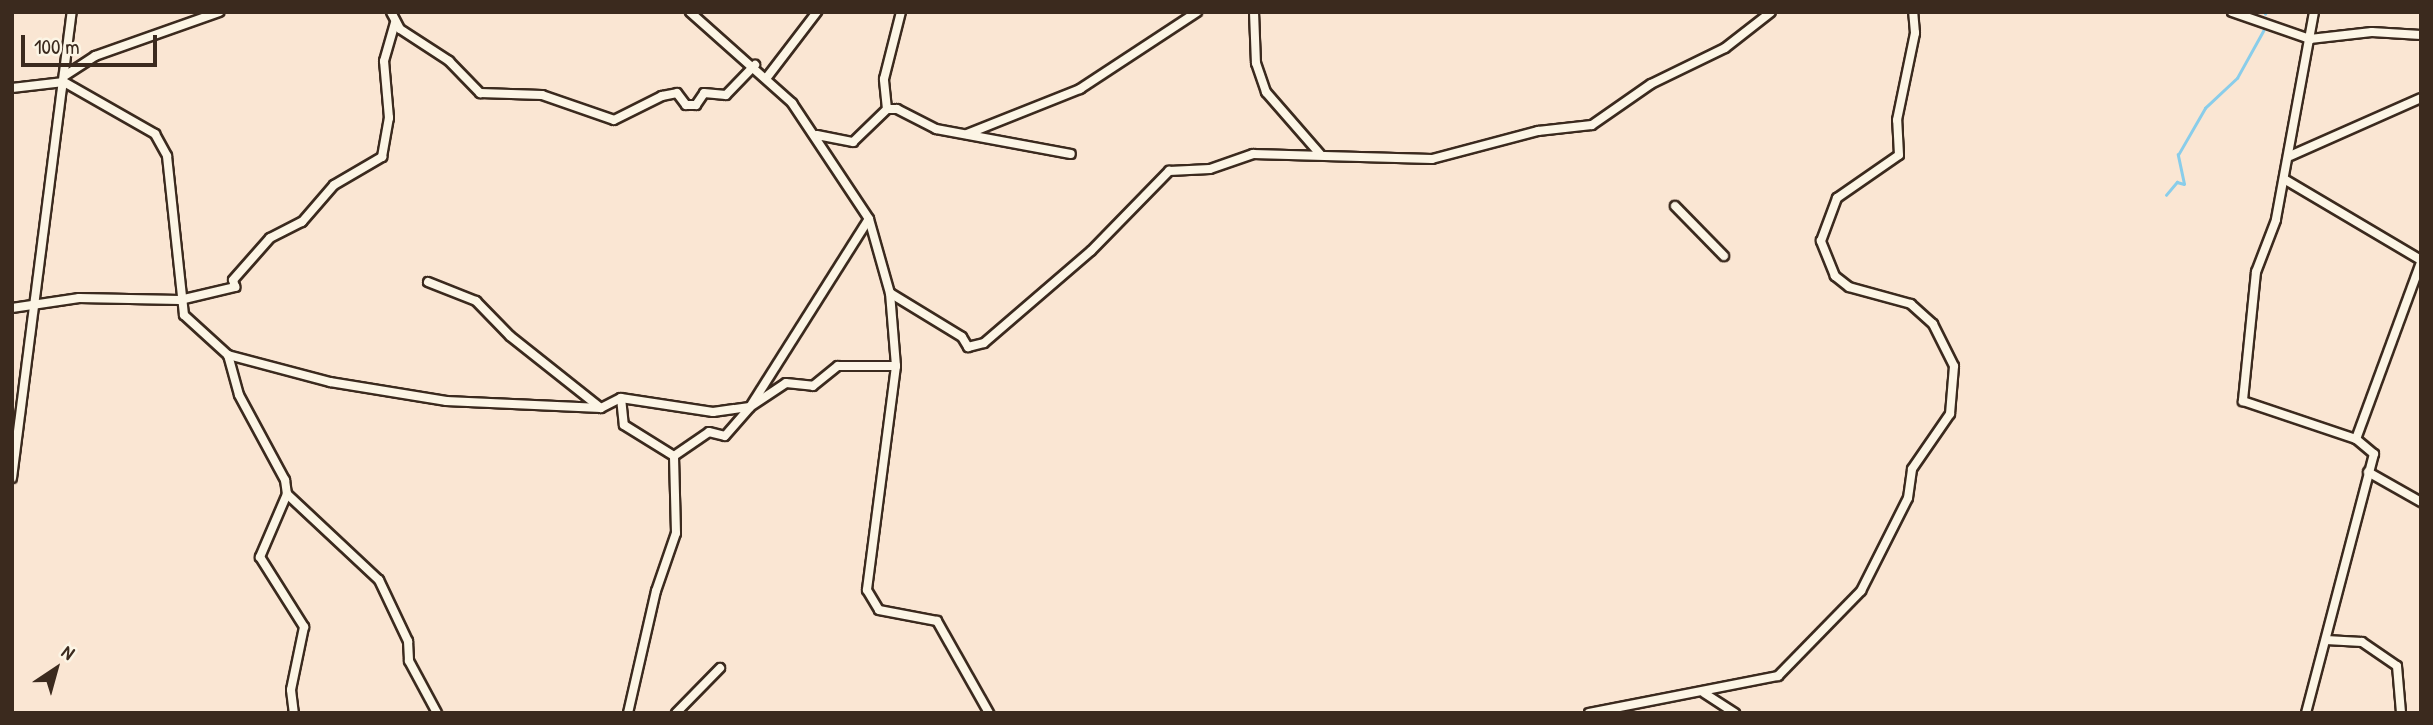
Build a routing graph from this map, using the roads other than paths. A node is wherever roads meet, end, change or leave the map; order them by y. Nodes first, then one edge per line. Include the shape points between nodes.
1 (72, 12) edge
2 (219, 12) edge
3 (391, 12) edge
4 (690, 12) edge
5 (817, 12) edge
6 (901, 12) edge
7 (1198, 12) edge
8 (1254, 12) edge
9 (1771, 12) edge
10 (1913, 12) edge
11 (2232, 12) edge
12 (2314, 12) edge
13 (394, 23) junction
14 (2421, 35) edge
15 (2310, 39) junction
16 (755, 65) junction
17 (768, 76) junction
18 (65, 78) junction
19 (12, 88) edge
20 (2421, 98) edge
21 (887, 109) junction
22 (967, 134) junction
23 (817, 135) junction
24 (1071, 154) dead end
25 (1320, 154) junction
26 (2290, 156) junction
27 (2284, 180) junction
28 (1675, 206) dead end
29 (869, 219) junction
30 (1724, 256) dead end
31 (2421, 261) edge
32 (428, 282) dead end
33 (890, 293) junction
34 (180, 300) junction
35 (36, 302) junction
36 (12, 308) edge
37 (228, 355) junction
38 (896, 366) junction
39 (621, 398) junction
40 (750, 407) junction
41 (601, 408) junction
42 (2357, 439) junction
43 (674, 456) junction
44 (2368, 472) junction
45 (12, 478) edge
46 (287, 494) junction
47 (2421, 502) edge
48 (2326, 640) junction
49 (720, 668) dead end
50 (1704, 693) junction
51 (294, 713) edge
52 (437, 713) edge
53 (628, 713) edge
54 (676, 713) edge
55 (989, 713) edge
56 (1589, 713) edge
57 (1735, 713) edge
58 (2306, 713) edge
59 (2401, 713) edge

1 - 18 street
2 - 18 street via 95,56
3 - 13 street
4 - 16 street
5 - 17 street
6 - 21 street via 884,79
7 - 22 street via 1080,89
8 - 25 street via 1256,64 1266,93
9 - 25 street via 1725,48 1651,85 1592,125 1538,131 1432,159
10 - 50 street via 1915,33 1897,120 1899,155 1837,198 1821,241 1835,276 1850,287 1911,304 1933,324 1954,366 1950,414 1912,469 1908,498 1850,607 1778,676
11 - 15 street
12 - 15 street
13 - 16 street via 449,61 480,93 542,95 614,120 662,96 677,93 686,105 696,105 704,93 726,95
13 - 34 street via 384,61 389,118 382,157 334,185 311,216 270,238 233,280 235,287
14 - 15 street via 2372,32
15 - 26 street
16 - 17 street
17 - 23 street
18 - 19 street
18 - 34 street via 134,118 161,142
18 - 35 street
20 - 26 street
21 - 22 street via 936,130
21 - 23 street via 852,142
22 - 24 street
23 - 29 street
25 - 33 street via 1253,154 1210,170 1169,171 1091,251 984,343 968,347 962,337
26 - 27 street
27 - 31 street
27 - 42 street via 2256,272 2243,401
28 - 30 street
29 - 33 street
29 - 40 street
31 - 42 street
32 - 41 street via 476,301 510,336
33 - 38 street
34 - 35 street
34 - 37 street via 194,330
35 - 36 street
35 - 45 street
37 - 41 street via 330,382 446,401
37 - 46 street via 239,396 272,450
38 - 40 street via 838,366 813,386 786,383
38 - 55 street via 867,590 879,610 937,621
39 - 40 street via 713,412
39 - 41 street
39 - 43 street via 624,425
40 - 43 street via 724,436 709,432
42 - 44 street via 2374,454
43 - 53 street via 676,533
44 - 47 street
44 - 48 street
46 - 51 street via 260,557 304,627 291,690
46 - 52 street via 379,580 408,641 409,661
48 - 58 street
48 - 59 street via 2362,642 2397,666
49 - 54 street
50 - 56 street
50 - 57 street

